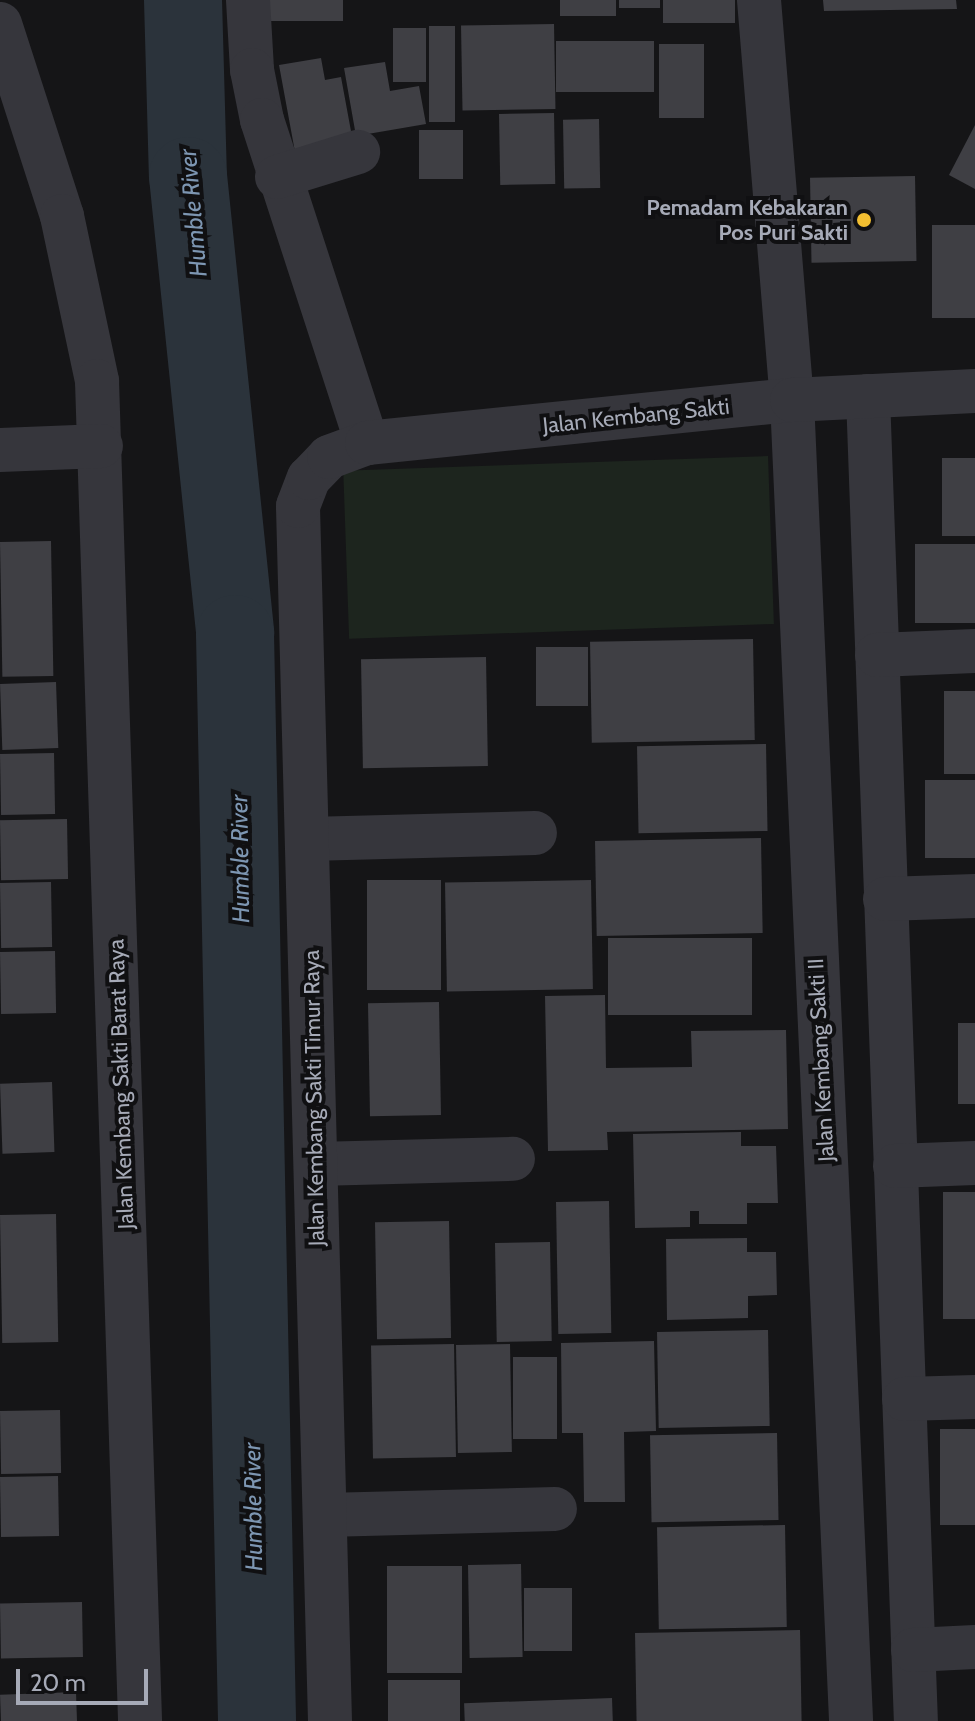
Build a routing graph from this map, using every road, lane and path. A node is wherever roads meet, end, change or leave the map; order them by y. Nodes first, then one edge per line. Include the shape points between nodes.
1 (248, 0) edge
2 (759, 0) edge
3 (0, 24) edge
4 (358, 152) dead end
5 (277, 177) junction
6 (975, 391) edge
7 (868, 396) junction
8 (792, 400) junction
9 (367, 443) junction
10 (101, 446) junction
11 (0, 450) edge
12 (309, 478) joint
13 (975, 651) edge
14 (877, 655) junction
15 (535, 833) dead end
16 (308, 839) junction
17 (975, 896) edge
18 (885, 899) junction
19 (513, 1159) dead end
20 (975, 1163) edge
21 (316, 1164) junction
22 (895, 1166) junction
23 (975, 1397) edge
24 (904, 1399) junction
25 (555, 1509) dead end
26 (325, 1515) junction
27 (975, 1647) edge
28 (913, 1650) junction
29 (140, 1721) edge
30 (330, 1721) edge
31 (851, 1721) edge
32 (916, 1721) edge

1 - 5 street via 252,70
2 - 8 street, Jalan Kembang Sakti II
3 - 10 street, Jalan Kembang Sakti Barat Raya via 62,216 79,287 97,381
4 - 5 street
5 - 9 street via 314,271
6 - 7 street, Jalan Kembang Sakti
7 - 8 street, Jalan Kembang Sakti
7 - 14 street
8 - 9 street, Jalan Kembang Sakti
8 - 31 street, Jalan Kembang Sakti II
9 - 12 street, Jalan Kembang Sakti via 329,457
10 - 11 street
10 - 29 street, Jalan Kembang Sakti Barat Raya
12 - 16 street, Jalan Kembang Sakti Timur Raya via 298,506
13 - 14 street
14 - 18 street
15 - 16 street
16 - 21 street, Jalan Kembang Sakti Timur Raya
17 - 18 street
18 - 22 street
19 - 21 street
20 - 22 street
21 - 26 street, Jalan Kembang Sakti Timur Raya
22 - 24 street
23 - 24 street
24 - 28 street
25 - 26 street
26 - 30 street, Jalan Kembang Sakti Timur Raya
27 - 28 street
28 - 32 street

